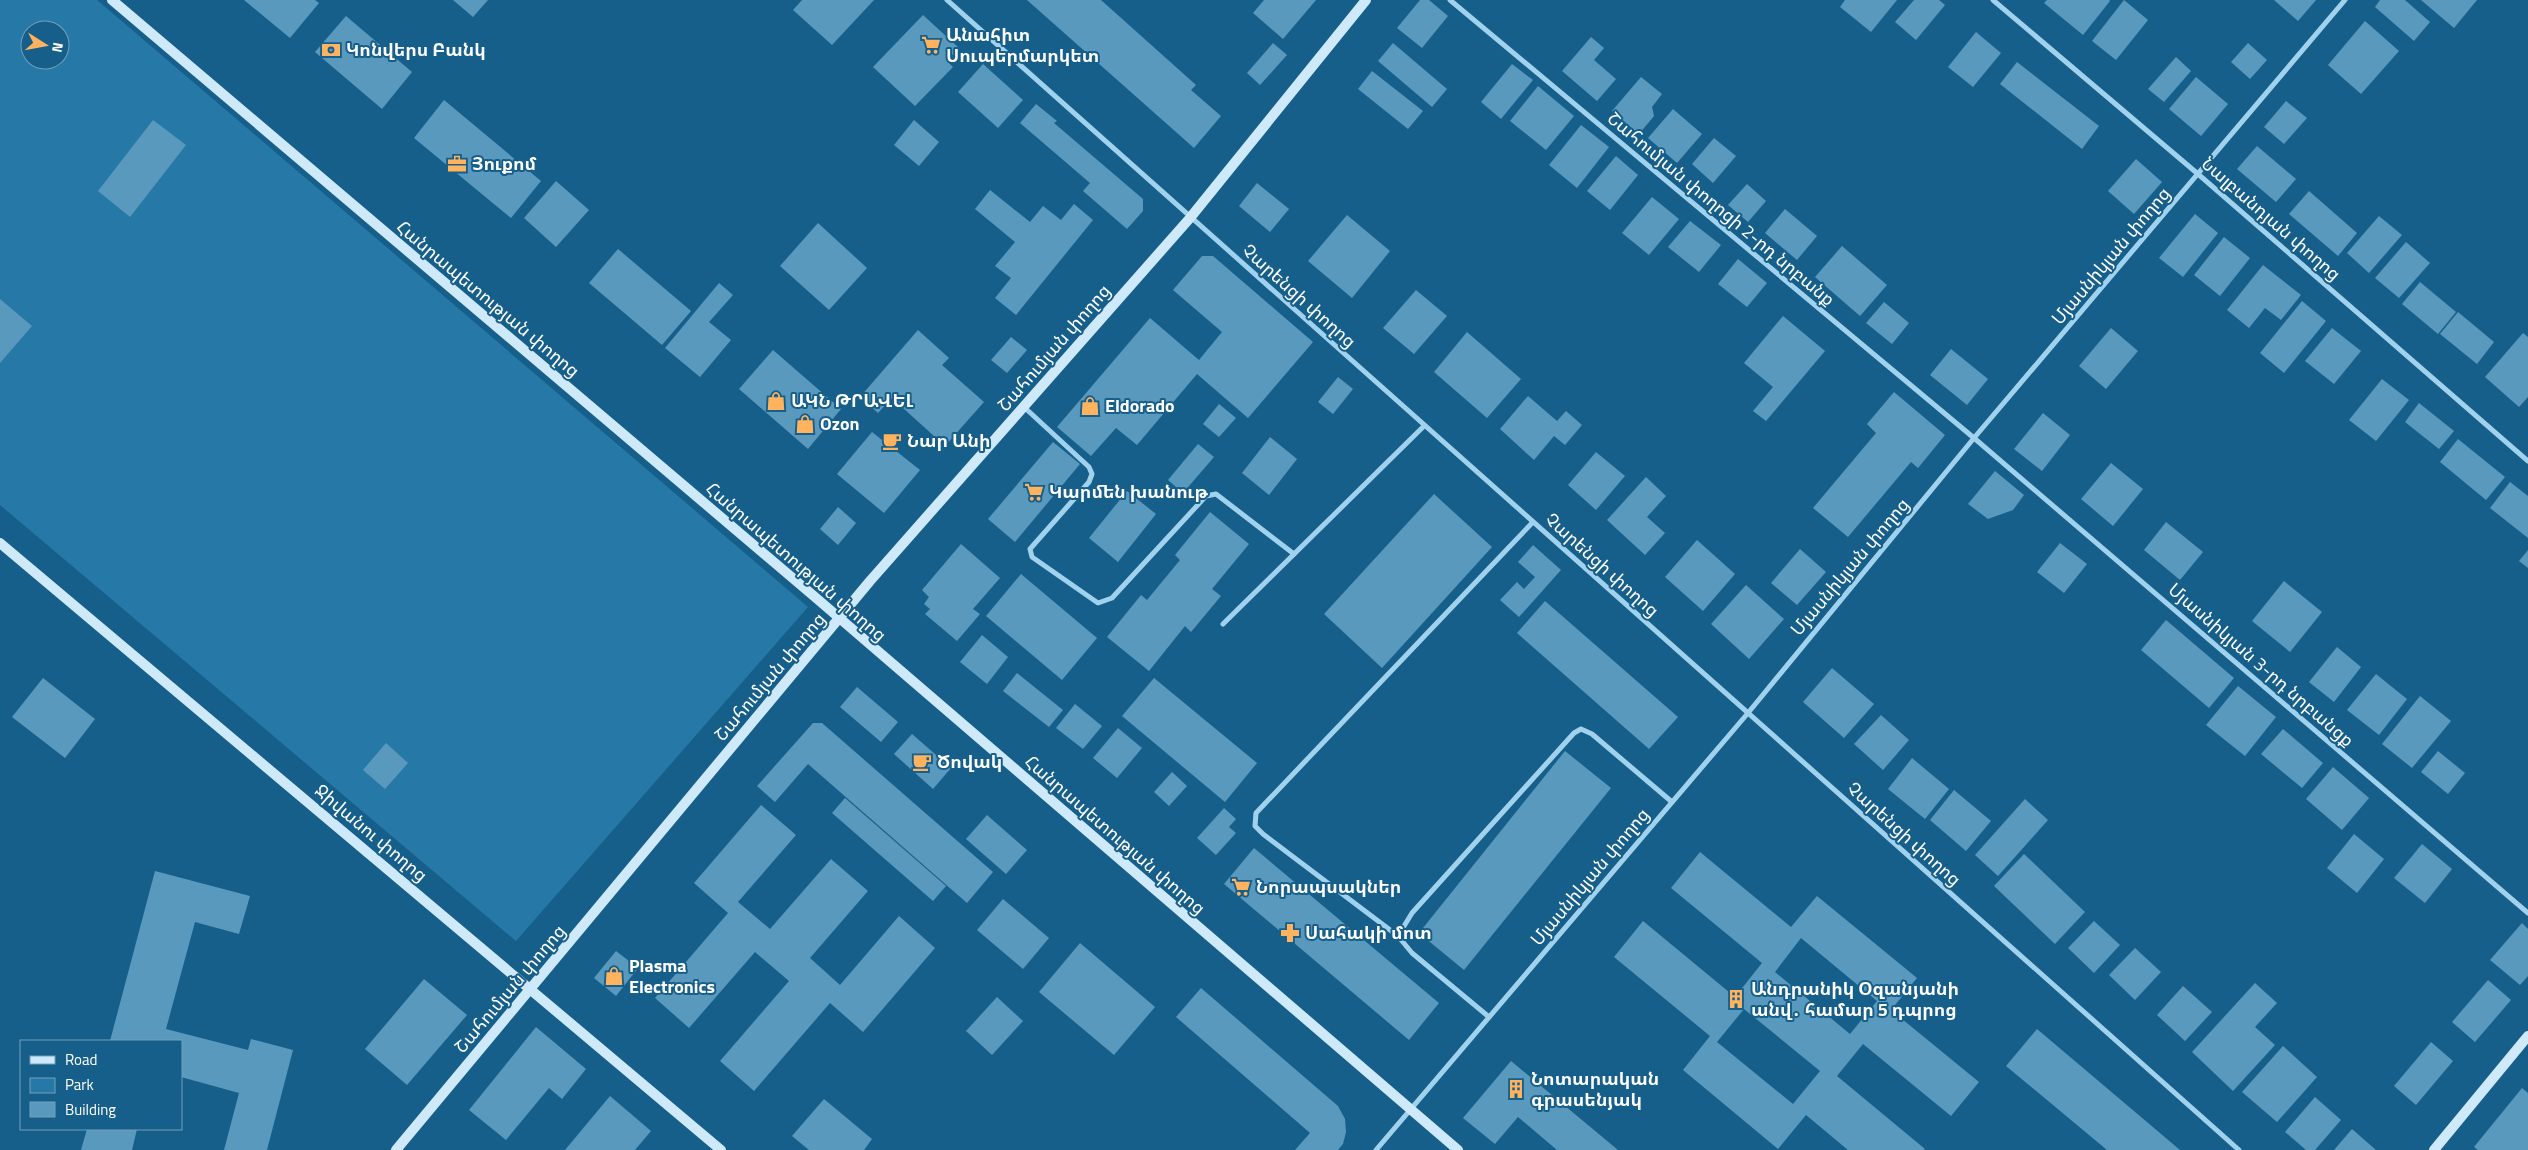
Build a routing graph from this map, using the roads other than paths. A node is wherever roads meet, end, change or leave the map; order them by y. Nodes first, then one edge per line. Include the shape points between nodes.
1 (112, 0) edge
2 (947, 0) edge
3 (1366, 0) edge
4 (1450, 0) edge
5 (1993, 0) edge
6 (2345, 0) edge
7 (2198, 174) junction
8 (1190, 218) junction
9 (1024, 407) junction
10 (1424, 426) junction
11 (1974, 438) junction
12 (2528, 461) edge
13 (1533, 522) junction
14 (0, 543) edge
15 (1294, 554) junction
16 (839, 619) junction
17 (1223, 624) dead end
18 (1748, 713) junction
19 (1672, 802) junction
20 (2528, 913) edge
21 (1398, 936) junction
22 (532, 990) junction
23 (1490, 1017) junction
24 (2528, 1036) edge
25 (1411, 1110) junction
26 (396, 1150) edge
27 (721, 1150) edge
28 (1376, 1150) edge
29 (1458, 1150) edge
30 (2238, 1150) edge
31 (2434, 1150) edge

1 - 16 street, Հանրապետության փողոց
2 - 8 street, Չարենցի փողոց
3 - 8 street, Շահումյան փողոց
4 - 11 street, Շահումյան փողոցի 2-րդ նրբանք
5 - 7 street, Նալբանդյան փողոց
6 - 7 street, Մյասնիկյան փողոց
7 - 11 street, Մյասնիկյան փողոց
7 - 12 street, Նալբանդյան փողոց
8 - 9 street, Շահումյան փողոց
8 - 10 street, Չարենցի փողոց
9 - 15 street via 1092,474 1089,482 1030,549 1032,557 1098,603 1112,598 1206,496 1216,494
9 - 16 street, Շահումյան փողոց
10 - 13 street, Չարենցի փողոց
10 - 15 street
11 - 18 street, Մյասնիկյան փողոց
11 - 20 street, Մյասնիկյան 3-րդ նրբանցք
13 - 18 street, Չարենցի փողոց
13 - 21 street via 1256,813 1255,826 1263,834
14 - 22 street, Ջիվանու փողոց
15 - 17 street
16 - 22 street, Շահումյան փողոց
16 - 25 street, Հանրապետության փողոց
18 - 19 street, Մյասնիկյան փողոց
18 - 30 street, Չարենցի փողոց
19 - 21 street via 1592,734 1581,729 1412,914
19 - 23 street, Մյասնիկյան փողոց
21 - 23 street via 1412,953
22 - 26 street, Շահումյան փողոց
22 - 27 street, Ջիվանու փողոց
23 - 25 street, Մյասնիկյան փողոց
24 - 31 street
25 - 28 street, Մյասնիկյան փողոց
25 - 29 street, Հանրապետության փողոց

